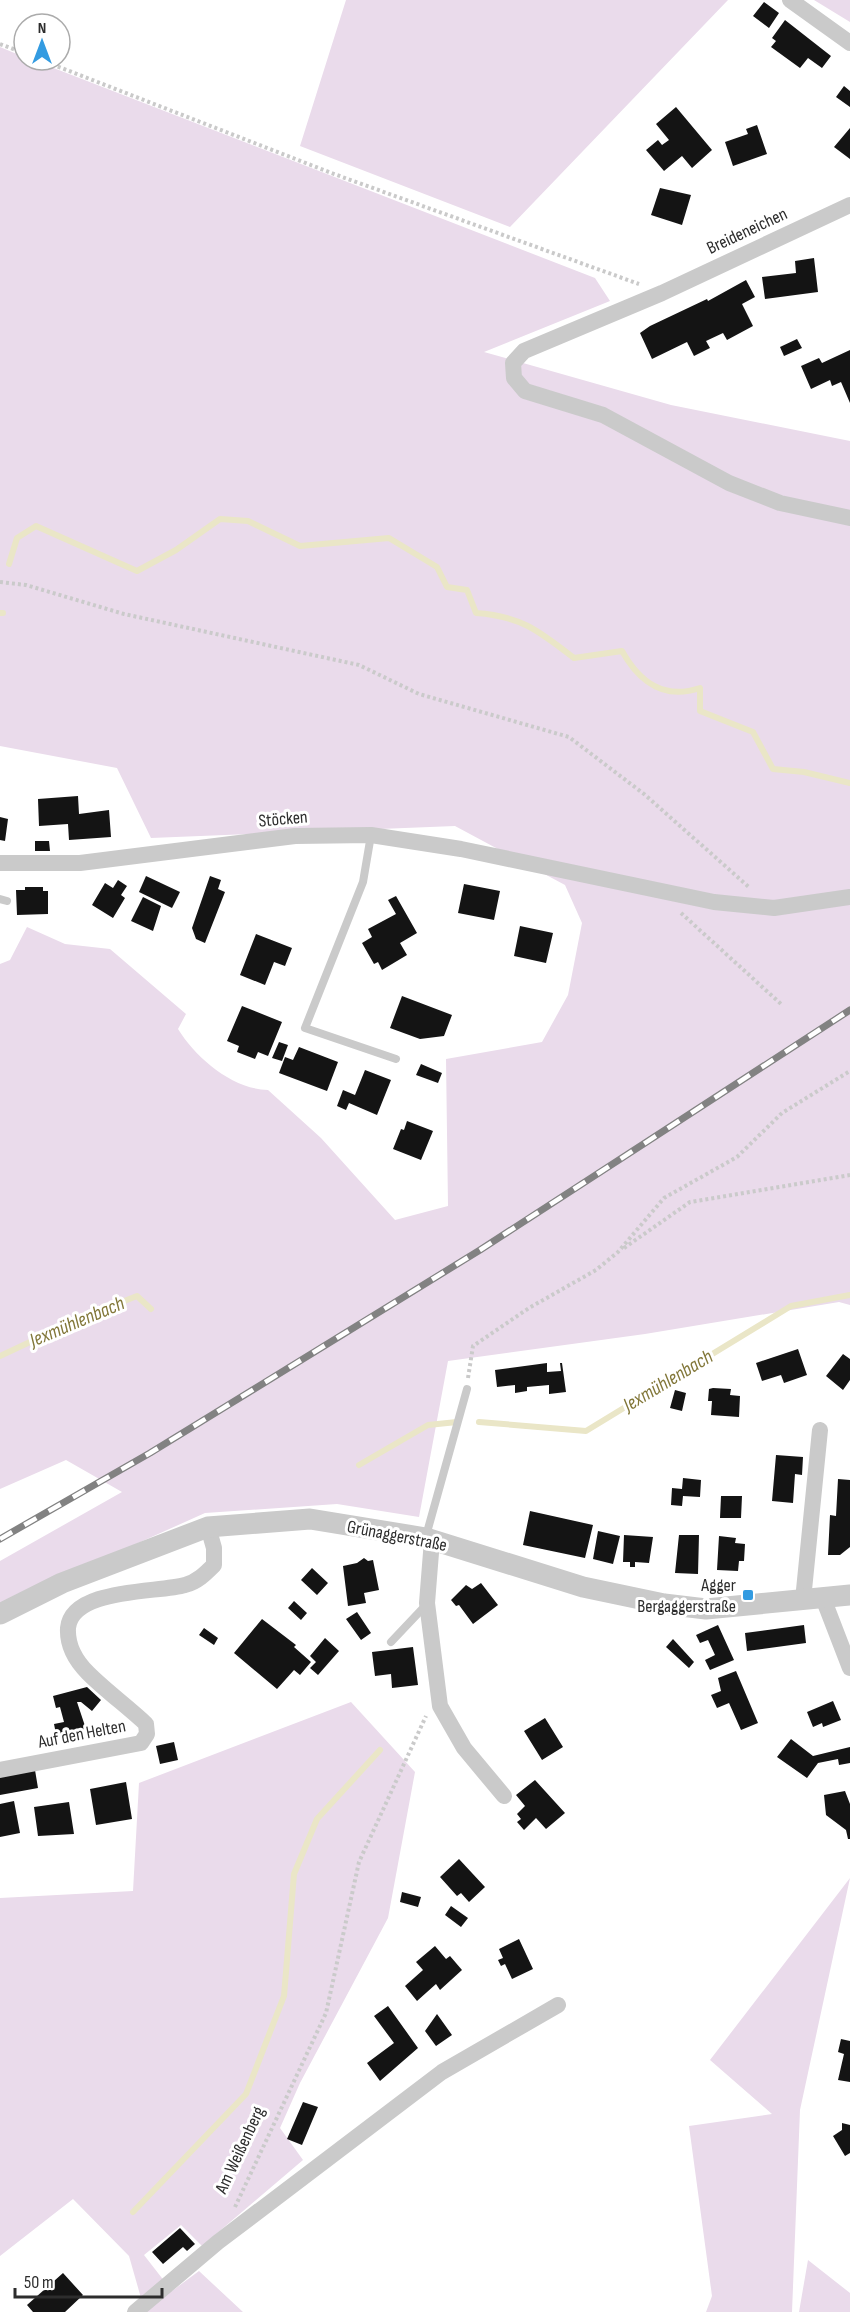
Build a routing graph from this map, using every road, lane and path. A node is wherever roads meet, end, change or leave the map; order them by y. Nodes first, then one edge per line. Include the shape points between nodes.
1 (790, 0) edge
2 (850, 43) edge
3 (72, 72) edge
4 (850, 205) edge
5 (662, 292) junction
6 (850, 518) edge
7 (0, 582) edge
8 (370, 835) junction
9 (0, 863) edge
10 (661, 893) junction
11 (850, 897) edge
12 (774, 908) junction
13 (781, 1004) dead end
14 (396, 1059) dead end
15 (850, 1071) edge
16 (850, 1175) edge
17 (618, 1252) junction
18 (467, 1389) joint
19 (820, 1430) dead end
20 (208, 1527) junction
21 (429, 1539) junction
22 (850, 1595) edge
23 (813, 1599) junction
24 (427, 1604) junction
25 (0, 1614) edge
26 (391, 1642) dead end
27 (850, 1668) edge
28 (438, 1688) junction
29 (0, 1770) edge
30 (504, 1796) dead end
31 (558, 2005) dead end
32 (233, 2211) dead end
33 (135, 2312) edge

1 - 2 street
3 - 5 path via 334,174
4 - 5 street, Breideneichen
5 - 6 street, Breideneichen via 524,351 513,363 514,378 525,391 603,415 729,483 780,503
7 - 12 path via 26,585 124,614 359,665 420,694 569,736 644,794
8 - 9 street, Stöcken via 295,836 80,862
8 - 10 street, Stöcken via 461,849
8 - 14 lane via 363,882 305,1028
10 - 12 street, Stöcken
10 - 13 path
11 - 12 street, Stöcken
15 - 17 path via 782,1113 737,1157 664,1198
16 - 17 path via 690,1202
17 - 18 path via 596,1270 473,1346
18 - 21 lane
19 - 23 street
20 - 21 street, Grünaggerstraße via 310,1519
20 - 25 street, Grünaggerstraße via 62,1583
20 - 29 street, Auf den Helten via 214,1565 202,1578 168,1589 120,1592 74,1613 69,1623 70,1646 87,1672 147,1724 147,1734 141,1743
21 - 23 street, Grünaggerstraße via 583,1587 664,1604 706,1609
21 - 24 street
22 - 23 street, Grünaggerstraße
23 - 27 street
24 - 26 lane
24 - 28 street
28 - 30 street via 440,1706 464,1748
28 - 32 path, Am Weißenberg via 358,1862 326,2013
31 - 33 street via 442,2072 218,2242

